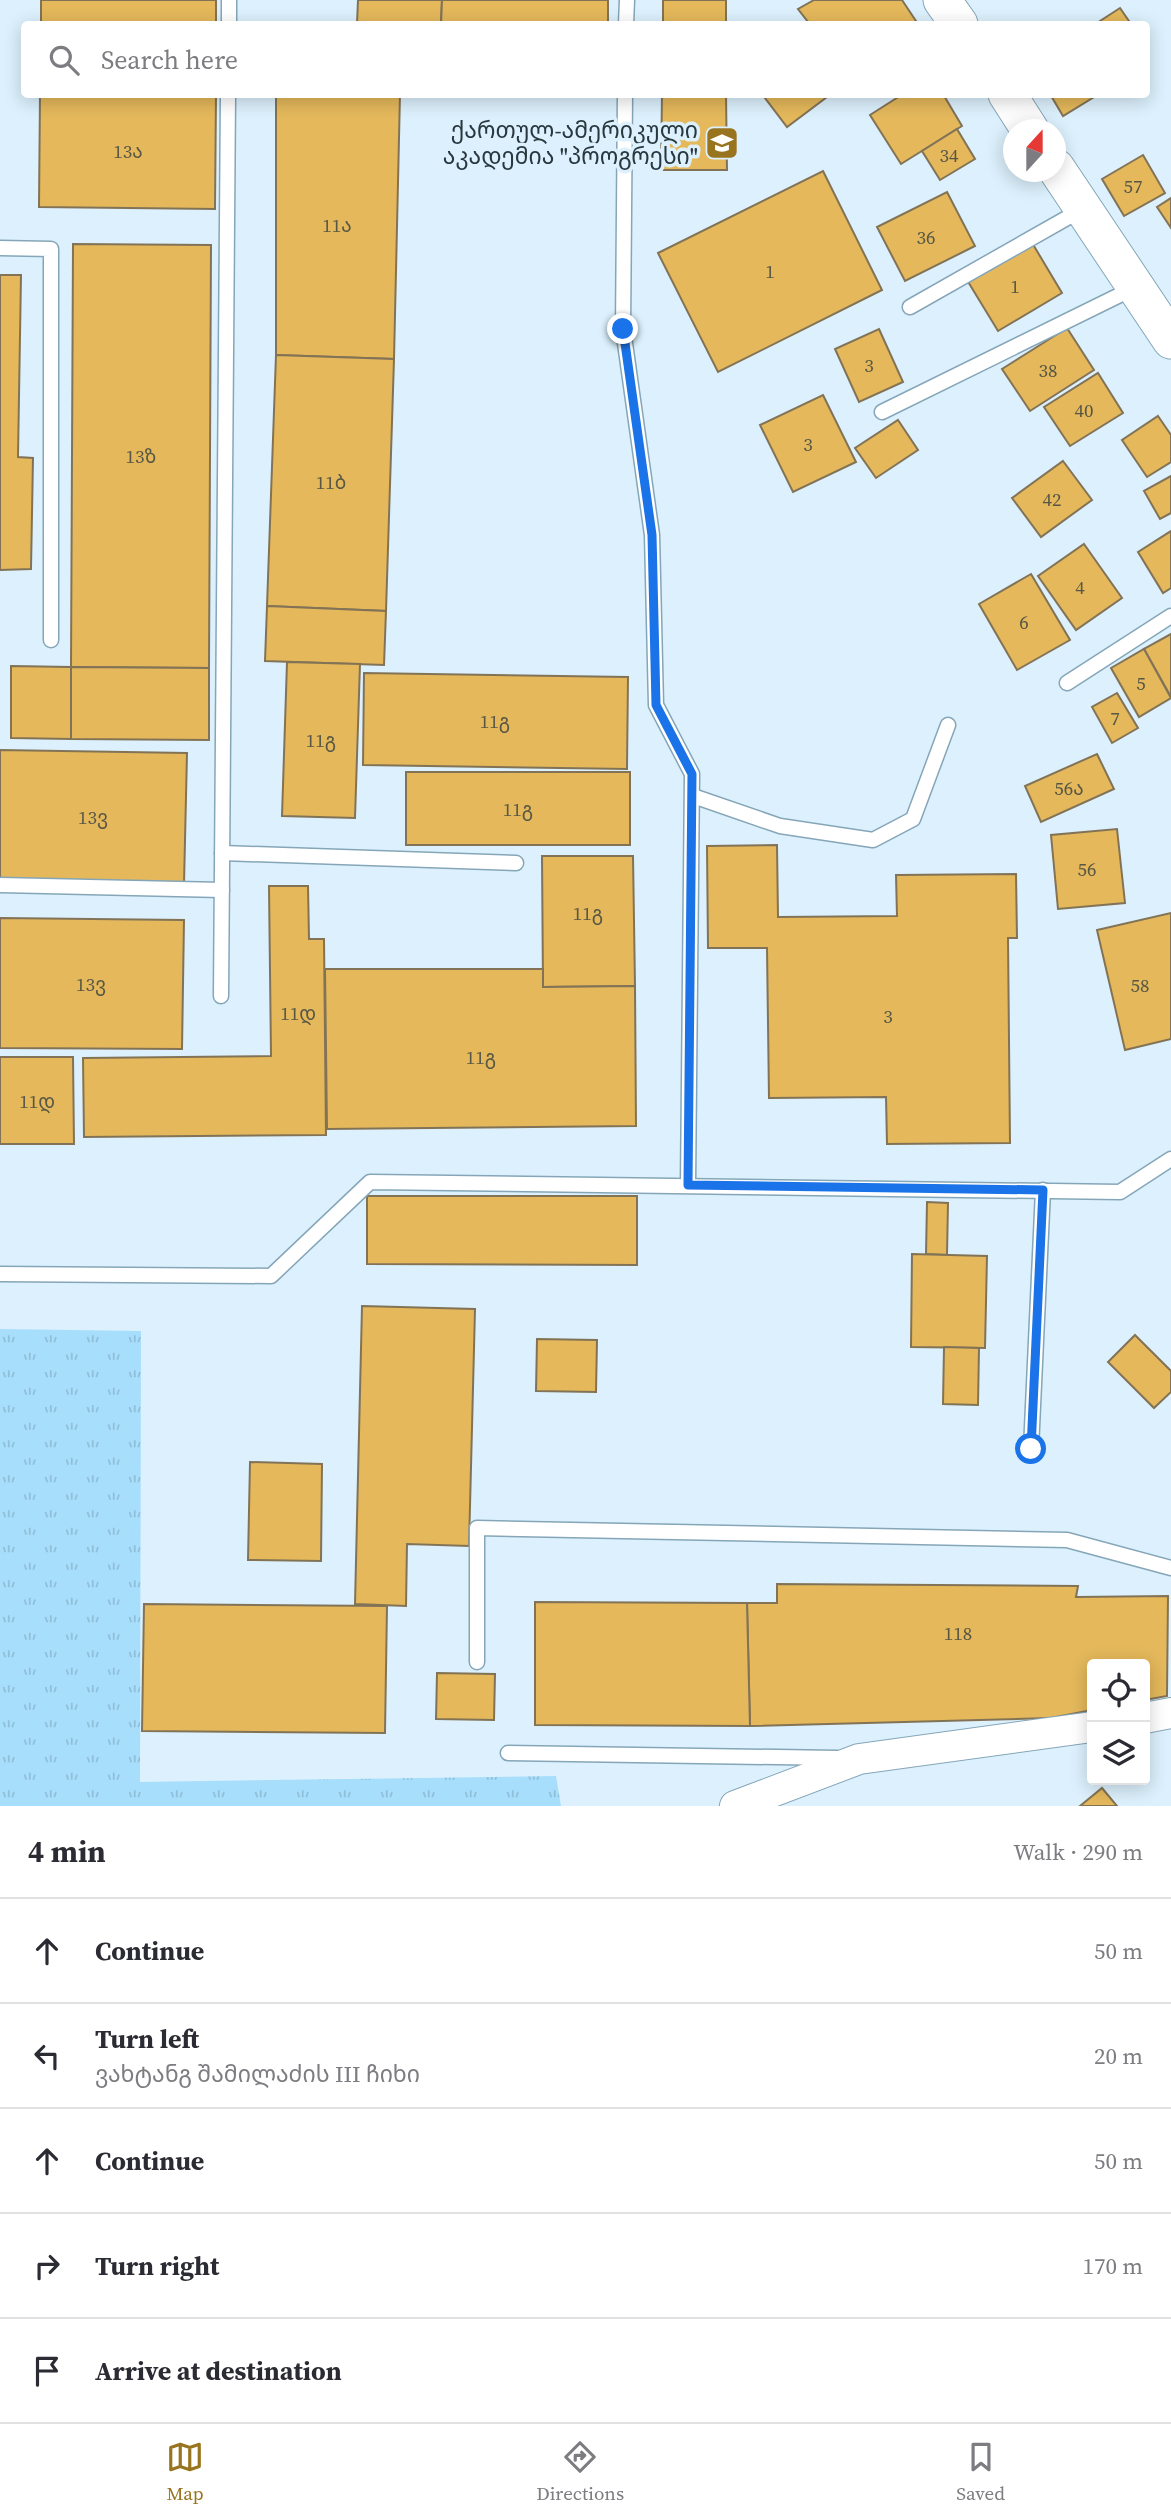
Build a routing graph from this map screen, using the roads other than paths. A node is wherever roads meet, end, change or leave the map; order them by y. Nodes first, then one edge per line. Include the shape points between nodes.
1 (229, 0) edge
2 (627, 0) edge
3 (942, 0) edge
4 (229, 21) edge
5 (626, 21) edge
6 (957, 21) edge
7 (228, 98) edge
8 (625, 98) edge
9 (1010, 98) edge
10 (1023, 119) edge
11 (1065, 182) edge
12 (1083, 209) junction
13 (0, 248) edge
14 (1135, 288) junction
15 (910, 307) dead end
16 (1171, 340) edge
17 (881, 412) dead end
18 (1171, 616) edge
19 (51, 640) dead end
20 (1067, 683) dead end
21 (948, 724) dead end
22 (693, 796) junction
23 (222, 853) junction
24 (516, 863) dead end
25 (0, 885) edge
26 (222, 890) junction
27 (221, 996) dead end
28 (1171, 1159) edge
29 (688, 1185) junction
30 (1043, 1190) junction
31 (0, 1274) edge
32 (1031, 1449) dead end
33 (1171, 1568) edge
34 (477, 1662) dead end
35 (1171, 1713) edge
36 (1150, 1717) edge
37 (1087, 1728) edge
38 (508, 1753) dead end
39 (859, 1759) junction
40 (735, 1806) edge

1 - 4 lane
2 - 5 lane
3 - 6 street
7 - 23 lane
8 - 22 lane via 623,329 652,535 656,705 692,774
9 - 10 street
11 - 12 street
12 - 14 street
12 - 15 lane
13 - 19 lane via 51,249
14 - 16 street
14 - 17 lane
18 - 20 lane
21 - 22 lane via 913,819 873,840 780,826
22 - 29 lane
23 - 24 lane
23 - 26 lane
25 - 26 lane
26 - 27 lane
28 - 30 lane via 1120,1192
29 - 30 lane
29 - 31 lane via 370,1182 271,1276
30 - 32 lane
33 - 34 lane via 1067,1540 477,1528
35 - 36 street
37 - 39 street
38 - 39 lane
39 - 40 street

